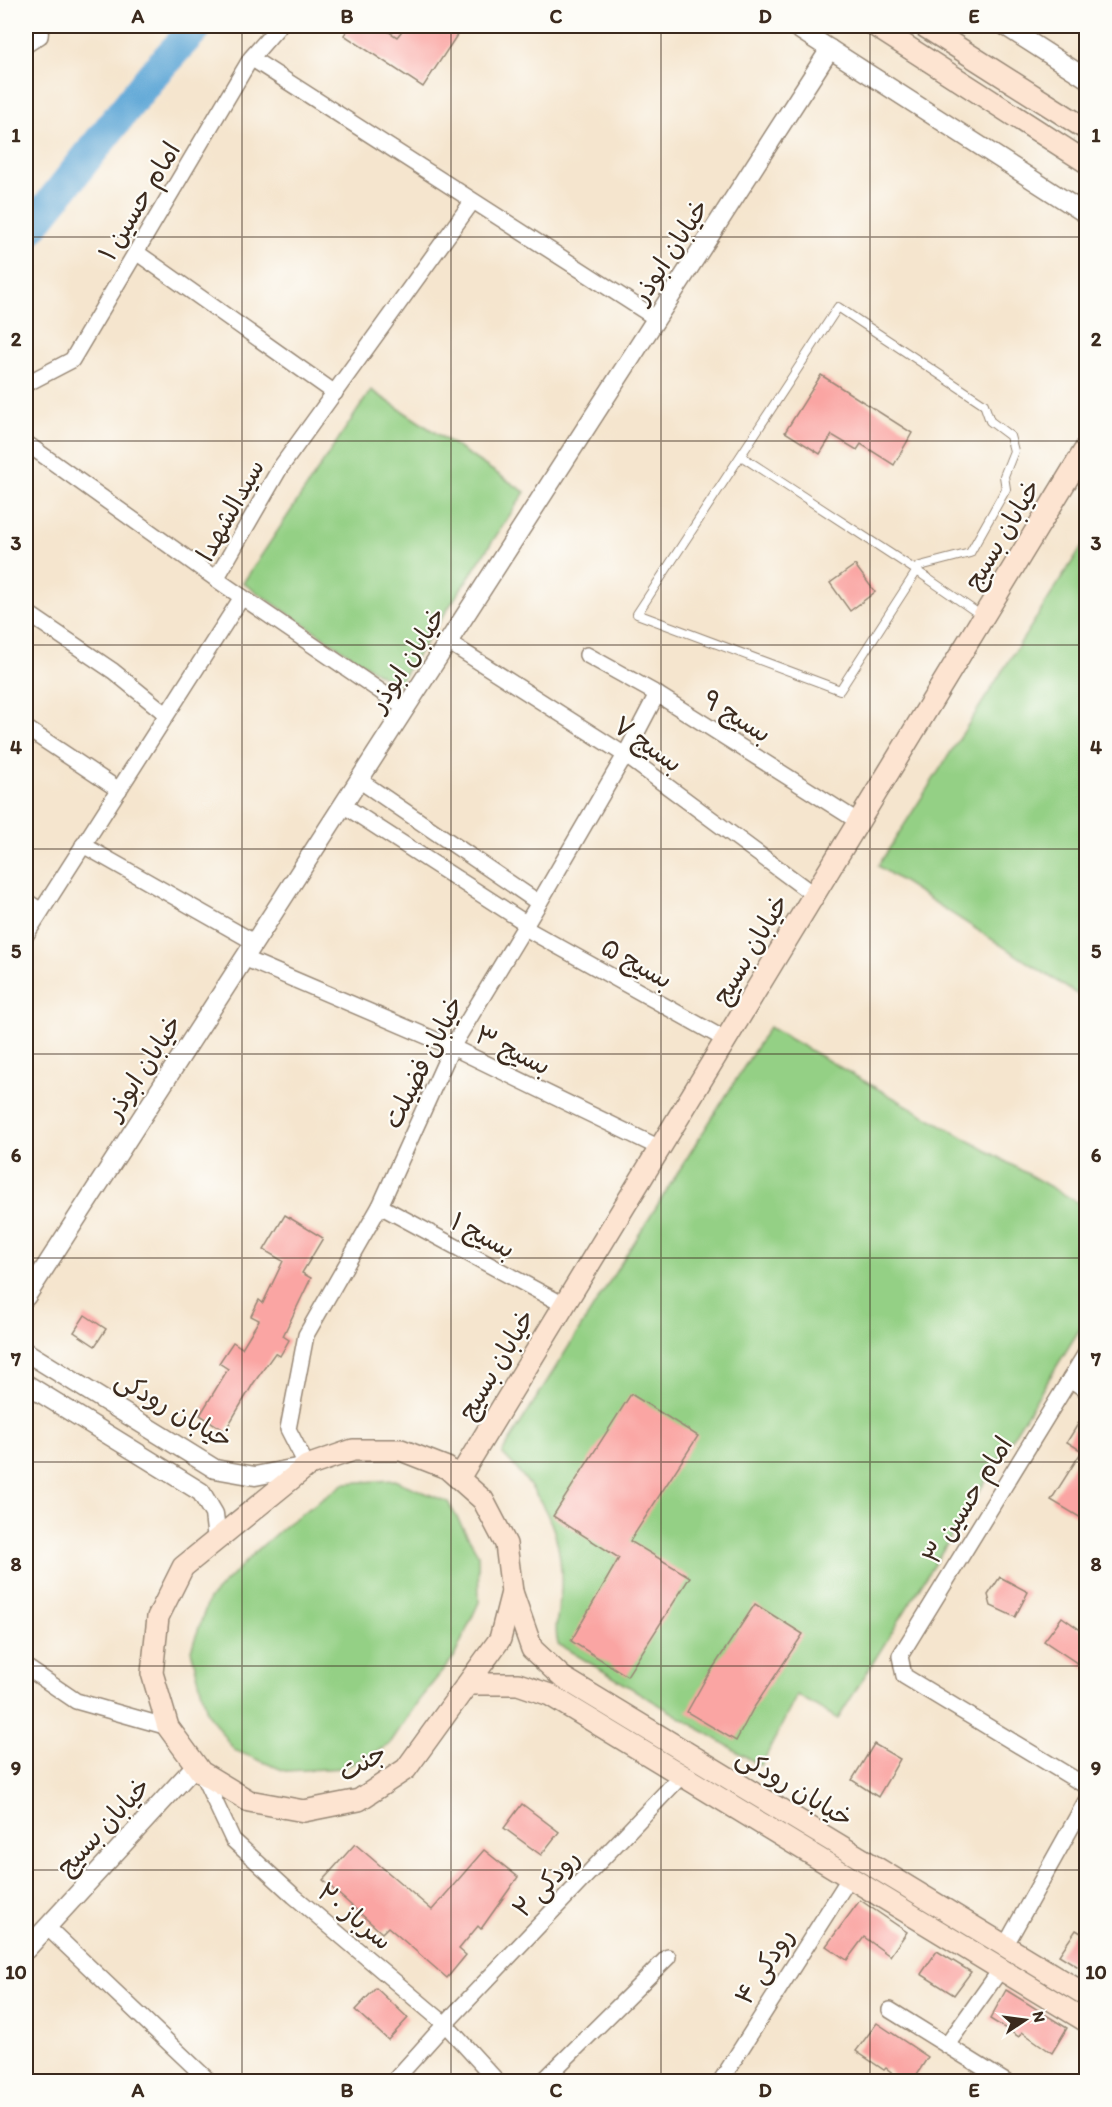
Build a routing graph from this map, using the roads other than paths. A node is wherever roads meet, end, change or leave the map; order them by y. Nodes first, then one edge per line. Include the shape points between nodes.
1 (41, 26) edge
2 (279, 26) edge
3 (795, 26) edge
4 (875, 26) edge
5 (924, 26) edge
6 (1005, 26) edge
7 (26, 45) edge
8 (830, 49) junction
9 (251, 58) junction
10 (1086, 78) edge
11 (1086, 129) edge
12 (1086, 162) edge
13 (472, 202) junction
14 (1086, 214) edge
15 (136, 252) junction
16 (657, 319) junction
17 (26, 384) edge
18 (335, 393) junction
19 (26, 443) edge
20 (1086, 448) edge
21 (741, 456) junction
22 (917, 571) junction
23 (216, 579) junction
24 (242, 597) junction
25 (26, 612) edge
26 (983, 618) junction
27 (448, 642) junction
28 (587, 655) dead end
29 (657, 694) junction
30 (405, 708) junction
31 (166, 714) junction
32 (26, 728) edge
33 (625, 755) junction
34 (359, 780) junction
35 (119, 790) junction
36 (342, 805) junction
37 (859, 822) junction
38 (83, 846) junction
39 (814, 895) junction
40 (26, 901) edge
41 (539, 903) junction
42 (41, 911) junction
43 (526, 926) junction
44 (26, 935) edge
45 (249, 950) junction
46 (726, 1040) junction
47 (452, 1047) junction
48 (660, 1148) junction
49 (380, 1206) junction
50 (26, 1297) edge
51 (564, 1305) junction
52 (26, 1352) edge
53 (1086, 1353) edge
54 (1070, 1379) junction
55 (26, 1384) edge
56 (1086, 1390) edge
57 (307, 1466) junction
58 (459, 1478) junction
59 (217, 1540) junction
60 (512, 1592) junction
61 (26, 1667) edge
62 (468, 1684) junction
63 (168, 1727) junction
64 (199, 1768) junction
65 (682, 1775) junction
66 (1086, 1786) edge
67 (1086, 1801) edge
68 (850, 1877) junction
69 (47, 1927) junction
70 (1005, 1946) junction
71 (26, 1950) edge
72 (668, 1957) dead end
73 (1000, 1969) junction
74 (1086, 1995) edge
75 (890, 2010) dead end
76 (1086, 2021) edge
77 (445, 2024) junction
78 (947, 2045) junction
79 (210, 2082) edge
80 (393, 2082) edge
81 (498, 2082) edge
82 (542, 2082) edge
83 (720, 2082) edge
84 (1006, 2082) edge

1 - 7 street via 40,36
2 - 9 street, امام حسین ۱
3 - 8 street
4 - 12 main road
5 - 11 main road
6 - 10 street
8 - 14 street
8 - 16 street, خیابان ابوذر
9 - 13 street
9 - 15 street, امام حسین ۱
13 - 16 street
13 - 18 street, سیدالشهدا
15 - 17 street, امام حسین ۱ via 72,360
15 - 18 street
16 - 27 street, خیابان ابوذر
18 - 23 street, سیدالشهدا via 280,468
19 - 23 street
20 - 26 main road, خیابان بسیج
21 - 22 lane
21 - 22 lane via 637,614 840,690
21 - 22 lane via 838,307 984,404 990,421 1011,436 1014,451 1004,476 1006,489 970,553 920,566
22 - 26 lane
23 - 24 street, سیدالشهدا
24 - 30 street, سیدالشهدا
24 - 31 street
25 - 31 street via 113,671
26 - 37 main road, خیابان بسیج
27 - 30 street, خیابان ابوذر
27 - 33 street, بسیج ۷
28 - 29 street, بسیج ۹
29 - 33 street, خیابان فضیلت
29 - 37 street, بسیج ۹
30 - 34 street, خیابان ابوذر
31 - 35 street
32 - 35 street
33 - 39 street, بسیج ۷
33 - 41 street, خیابان فضیلت
34 - 36 street, خیابان ابوذر
34 - 41 street
35 - 38 street
36 - 43 street, بسیج ۵
36 - 45 street, خیابان ابوذر
37 - 39 main road, خیابان بسیج
38 - 42 street
38 - 45 street, بسیج ۳
39 - 46 main road, خیابان بسیج
40 - 42 street
41 - 43 street, خیابان فضیلت
42 - 44 street
43 - 46 street, بسیج ۵
43 - 47 street, خیابان فضیلت
45 - 47 street, بسیج ۳
45 - 50 street, خیابان ابوذر
46 - 48 main road, خیابان بسیج
47 - 48 street, بسیج ۳
47 - 49 street, خیابان فضیلت
48 - 51 main road, خیابان بسیج
49 - 51 street, بسیج ۱
49 - 57 street, خیابان فضیلت via 306,1335 288,1430
51 - 58 main road, خیابان بسیج
52 - 57 street, خیابان رودکی via 215,1469 255,1476
53 - 54 street, امام حسین ۳
54 - 56 street
54 - 66 street, امام حسین ۳ via 900,1656 904,1676
55 - 59 street via 201,1492 214,1514
57 - 58 main road, جنت via 353,1450 401,1450 447,1468
57 - 59 main road, جنت
58 - 60 main road, جنت via 483,1500 506,1544
59 - 63 main road, جنت via 183,1567 158,1617 152,1673
60 - 62 main road, جنت via 500,1639
60 - 70 main road, خیابان رودکی via 532,1649 561,1677
61 - 63 street via 76,1701
62 - 64 main road, جنت via 406,1769 359,1800 304,1811 249,1801
62 - 65 main road, خیابان رودکی via 518,1684 550,1695
63 - 64 main road, جنت
64 - 69 street, خیابان بسیج
64 - 77 street, سرباز ۲۰ via 233,1840
65 - 68 main road, خیابان رودکی
65 - 77 street, رودکی ۲
67 - 70 street
68 - 73 main road, خیابان رودکی
68 - 83 street, رودکی ۴
69 - 71 street, خیابان بسیج
69 - 79 street
70 - 74 main road, خیابان رودکی
72 - 82 street
73 - 76 main road, خیابان رودکی
73 - 78 street
75 - 78 street
77 - 80 street, رودکی ۲
77 - 81 street, سرباز ۲۰
78 - 84 street

